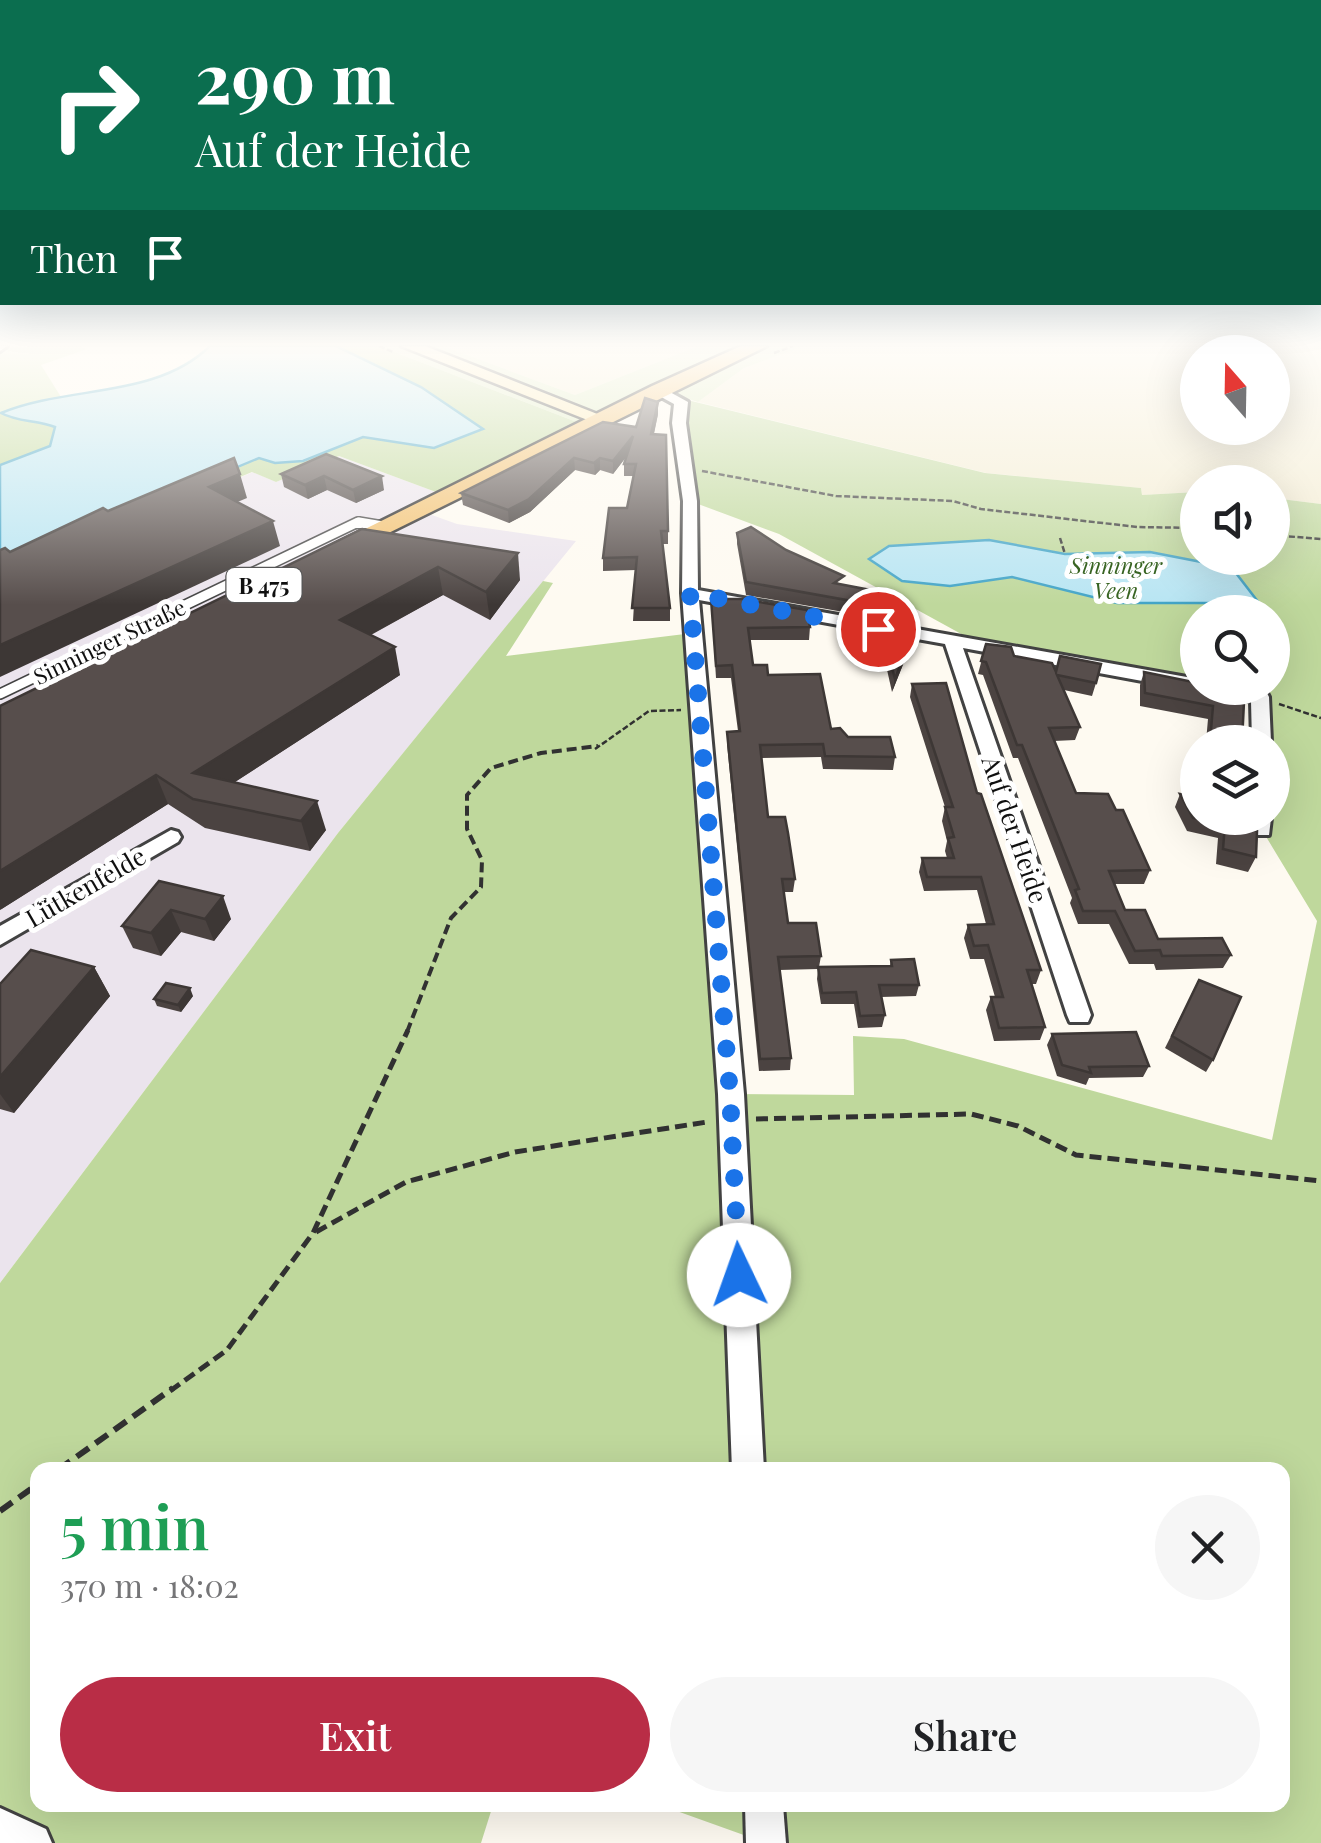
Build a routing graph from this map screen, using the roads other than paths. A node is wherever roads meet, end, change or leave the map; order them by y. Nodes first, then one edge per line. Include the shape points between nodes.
1 (575, 432) edge
2 (683, 432) edge
3 (383, 526) junction
4 (690, 593) junction
5 (953, 643) junction
6 (1180, 681) edge
7 (0, 694) edge
8 (0, 714) edge
9 (171, 837) dead end
10 (0, 937) edge
11 (1079, 1015) dead end
12 (748, 1462) edge
13 (764, 1812) edge
14 (0, 1827) edge
15 (32, 1843) edge
16 (766, 1843) edge

1 - 3 main road, Sinninger Straße / B 475
2 - 4 street
3 - 7 lane, Sinninger Straße via 358,522
3 - 8 main road, Sinninger Straße / B 475
4 - 5 street
4 - 12 street via 732,1119
5 - 6 street via 974,641
5 - 11 street, Auf der Heide
9 - 10 street, Lütkenfelde
13 - 16 street
14 - 15 street

